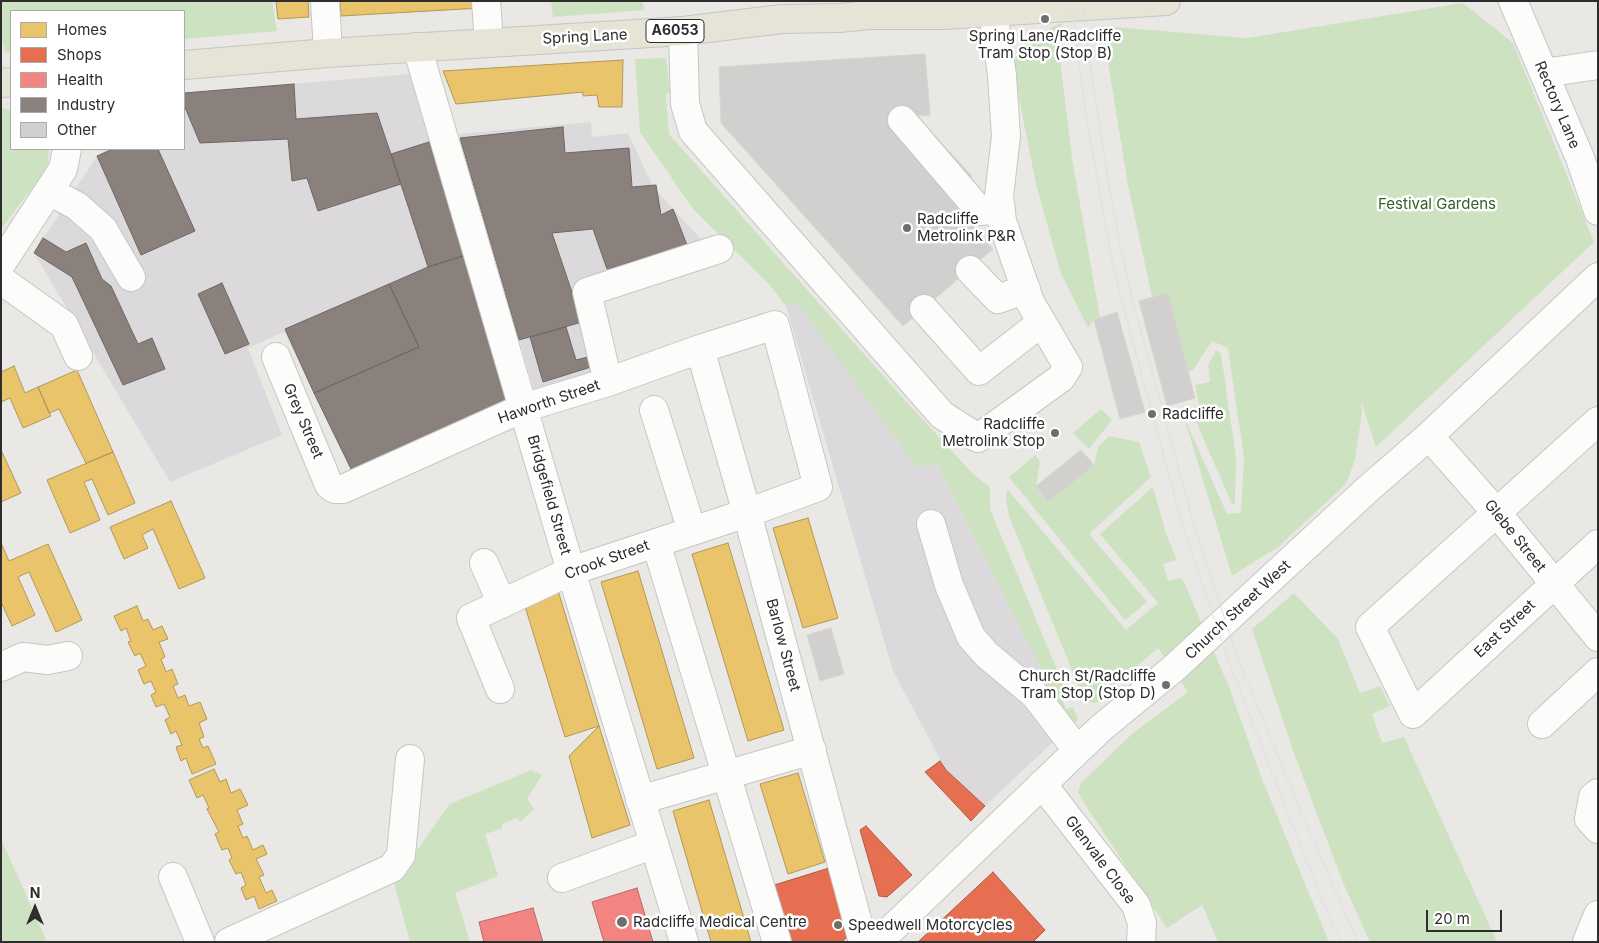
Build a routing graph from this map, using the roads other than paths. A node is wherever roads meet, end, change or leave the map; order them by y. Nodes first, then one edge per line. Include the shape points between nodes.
1 (325, 1) edge
2 (486, 1) edge
3 (1166, 1) edge
4 (1513, 1) edge
5 (779, 10) edge
6 (992, 12) junction
7 (683, 31) junction
8 (489, 43) junction
9 (417, 47) junction
10 (328, 53) junction
11 (185, 65) edge
12 (1598, 65) edge
13 (1544, 73) junction
14 (902, 120) dead end
15 (67, 150) edge
16 (1589, 157) edge
17 (49, 191) junction
18 (1001, 209) junction
19 (1598, 211) edge
20 (719, 249) dead end
21 (1, 264) edge
22 (970, 270) dead end
23 (131, 277) dead end
24 (1598, 277) edge
25 (1, 280) edge
26 (1026, 289) junction
27 (924, 309) dead end
28 (1042, 322) junction
29 (700, 349) junction
30 (78, 356) dead end
31 (276, 357) dead end
32 (608, 382) junction
33 (523, 408) junction
34 (654, 410) dead end
35 (1598, 421) edge
36 (1429, 436) junction
37 (329, 485) joint
38 (818, 487) joint
39 (747, 512) junction
40 (1496, 512) junction
41 (930, 524) dead end
42 (692, 531) junction
43 (656, 543) junction
44 (1598, 544) edge
45 (484, 563) dead end
46 (571, 571) junction
47 (1554, 584) junction
48 (502, 604) junction
49 (1598, 637) edge
50 (68, 656) dead end
51 (1, 667) edge
52 (1598, 672) edge
53 (500, 689) dead end
54 (1542, 724) dead end
55 (812, 750) junction
56 (1078, 750) junction
57 (410, 759) dead end
58 (726, 775) junction
59 (1042, 784) junction
60 (1595, 795) edge
61 (640, 800) junction
62 (1598, 829) edge
63 (654, 844) junction
64 (173, 878) dead end
65 (562, 878) dead end
66 (1598, 915) edge
67 (879, 940) edge
68 (200, 942) edge
69 (229, 942) edge
70 (684, 942) edge
71 (777, 942) edge
72 (1141, 942) edge
73 (1588, 942) edge

1 - 10 street
2 - 8 street
3 - 6 main road, Spring Lane / A6053
4 - 13 street, Rectory Lane
5 - 6 main road, Spring Lane / A6053 via 838,18
5 - 7 main road, Spring Lane / A6053
6 - 18 street via 1002,75 1006,136 999,196
7 - 8 main road, Spring Lane / A6053
7 - 28 street via 685,104 693,131 942,415 978,438 1060,378 1068,367
8 - 9 main road, Spring Lane / A6053
9 - 10 main road, Spring Lane / A6053
9 - 33 street, Bridgefield Street
10 - 11 main road, Spring Lane / A6053
12 - 13 street
13 - 16 street, Rectory Lane
14 - 18 street via 980,211
15 - 17 street via 63,169
16 - 19 street, Rectory Lane
17 - 21 street
17 - 23 street via 77,206 103,229
18 - 26 street via 1002,221
20 - 32 street via 587,292
22 - 26 street via 998,299
24 - 36 street, Church Street West
25 - 30 street via 64,324
26 - 28 street
27 - 28 street via 979,371
29 - 32 street, Haworth Street
29 - 38 street, Haworth Street via 775,325
29 - 39 street, Barlow Street
31 - 37 street, Grey Street
32 - 33 street, Haworth Street
33 - 37 street, Haworth Street via 343,489
33 - 46 street, Bridgefield Street
34 - 42 street
35 - 40 street
36 - 40 street, Glebe Street
36 - 56 street, Church Street West via 1174,669
38 - 39 street, Crook Street
39 - 42 street, Crook Street
39 - 55 street, Barlow Street
40 - 47 street, Glebe Street
40 - 47 street, East Street via 1370,627 1413,714
41 - 56 street via 949,585 971,637 987,655 1035,695
42 - 43 street, Crook Street
43 - 46 street, Crook Street
43 - 58 street
44 - 47 street, East Street
45 - 48 street
46 - 48 street, Crook Street
46 - 61 street, Bridgefield Street
47 - 49 street, Glebe Street
48 - 53 street, Crook Street via 471,618
50 - 51 street via 48,660 23,657
52 - 54 street
55 - 58 street
55 - 67 street, Barlow Street
56 - 59 street, Church Street West
57 - 69 street via 401,855 392,868
58 - 61 street
58 - 71 street
59 - 67 street, Church Street West
59 - 72 street, Glenvale Close via 1136,904 1142,923
60 - 62 street via 1589,820
61 - 63 street, Bridgefield Street
63 - 65 street
63 - 70 street, Bridgefield Street
64 - 68 street
66 - 73 street

